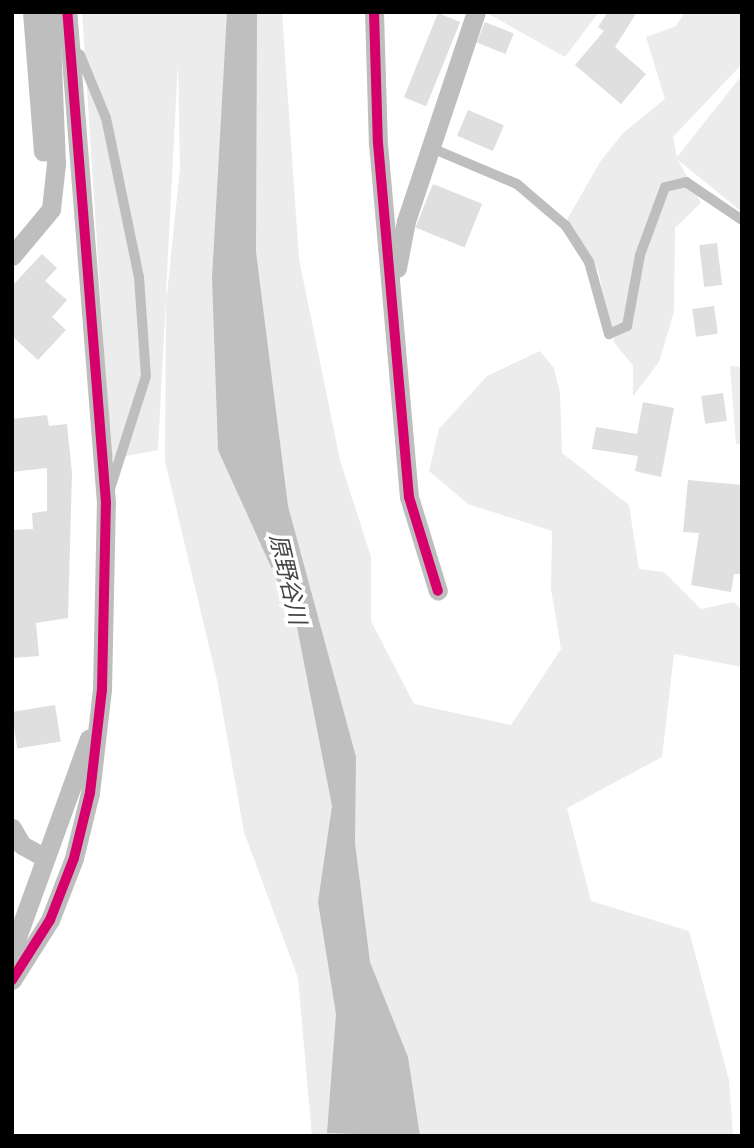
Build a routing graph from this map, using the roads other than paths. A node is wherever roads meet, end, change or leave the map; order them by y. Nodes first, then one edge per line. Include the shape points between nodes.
1 (32, 12) edge
2 (50, 12) edge
3 (67, 12) edge
4 (374, 12) edge
5 (476, 12) edge
6 (70, 47) junction
7 (429, 147) junction
8 (54, 190) junction
9 (742, 220) edge
10 (12, 256) edge
11 (392, 291) junction
12 (106, 503) junction
13 (438, 591) dead end
14 (99, 714) junction
15 (12, 828) edge
16 (42, 856) junction
17 (12, 951) edge
18 (12, 980) edge

1 - 8 street via 44,164
2 - 8 street
3 - 6 street
4 - 11 street
5 - 7 street
6 - 12 street
6 - 12 lane via 80,55 106,118 139,277 146,376
7 - 9 lane via 517,184 566,226 589,262 609,334 626,326 640,255 665,187 686,182
7 - 11 street
8 - 10 street via 51,209
11 - 13 street via 409,497
12 - 14 street
14 - 16 street
14 - 18 street via 74,858 50,920
15 - 16 street via 22,845
16 - 17 street

